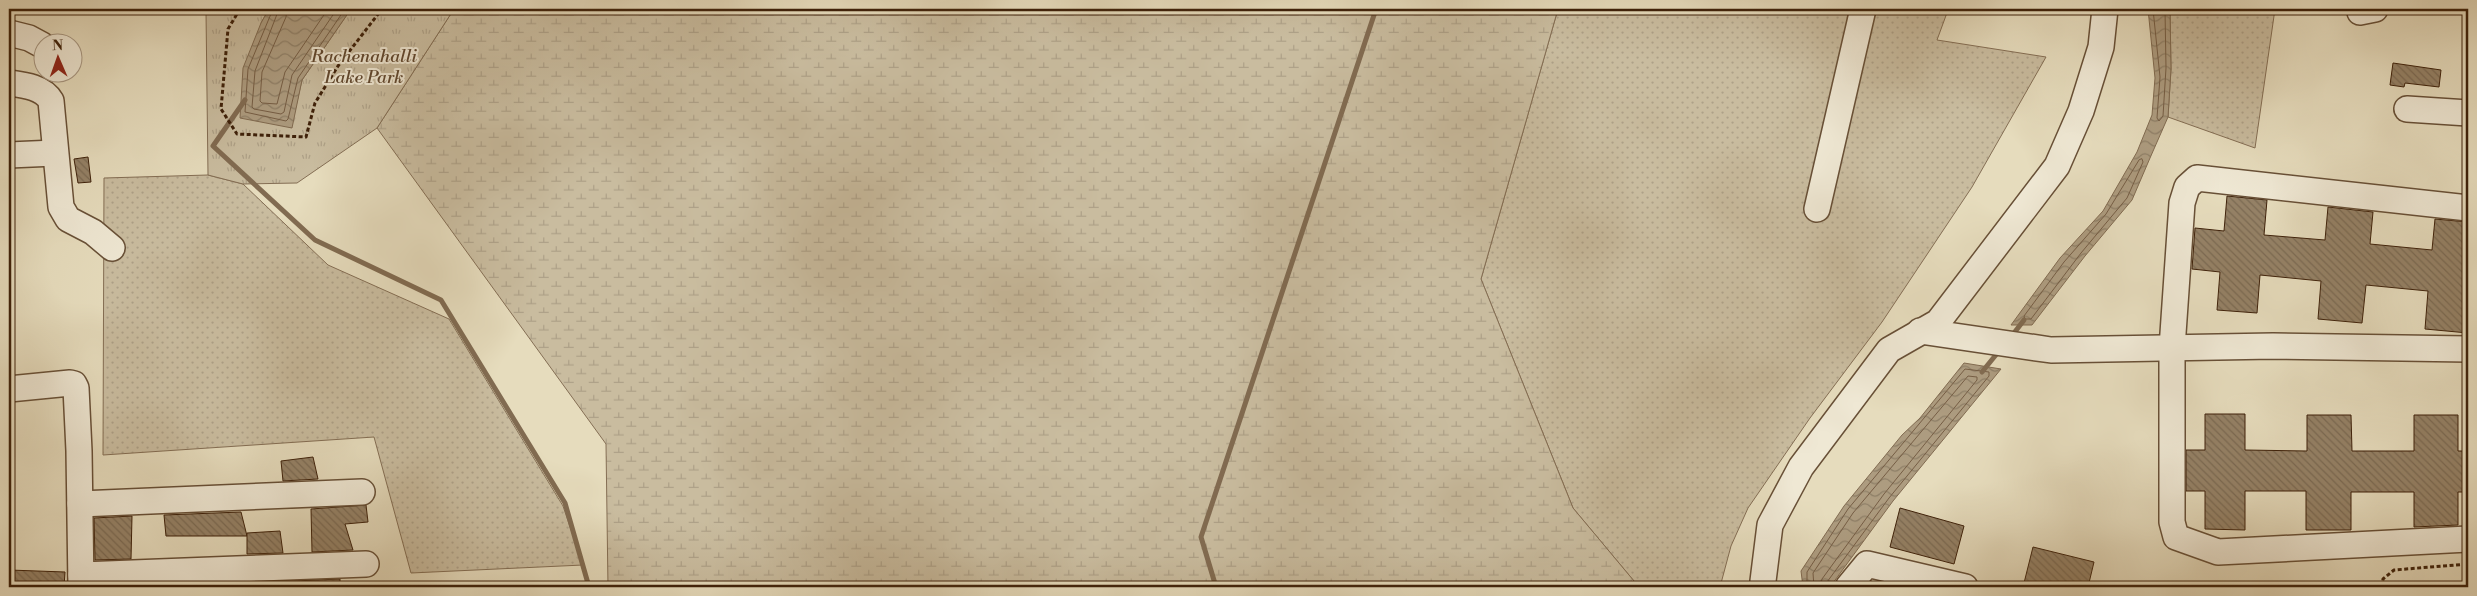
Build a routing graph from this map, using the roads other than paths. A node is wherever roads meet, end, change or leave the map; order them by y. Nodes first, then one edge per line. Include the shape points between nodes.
1 (1862, 9) edge
2 (2105, 9) edge
3 (9, 33) edge
4 (32, 40) edge
5 (9, 83) edge
6 (48, 84) edge
7 (2407, 109) dead end
8 (2468, 112) edge
9 (55, 153) junction
10 (9, 155) edge
11 (2468, 208) edge
12 (1817, 209) dead end
13 (112, 248) dead end
14 (1920, 332) junction
15 (2172, 348) junction
16 (2468, 348) edge
17 (9, 389) edge
18 (362, 492) dead end
19 (80, 504) junction
20 (2468, 539) edge
21 (366, 564) dead end
22 (81, 581) edge
23 (1764, 587) edge
24 (1848, 587) edge
25 (1966, 587) edge

1 - 12 street
2 - 14 street via 2101,46 2081,111 2057,166 1938,322
3 - 4 street
5 - 6 street via 29,87
6 - 9 street
7 - 8 street
9 - 10 street
9 - 13 street via 61,207 68,219
11 - 15 street via 2197,178 2187,187 2182,203
14 - 15 street via 2051,350
14 - 23 street via 1889,350 1801,466 1770,525 1762,581
15 - 16 street
15 - 20 street via 2172,522 2176,538 2218,552
17 - 19 street via 74,384
18 - 19 street
19 - 22 street
21 - 22 street
24 - 25 street via 1867,564

